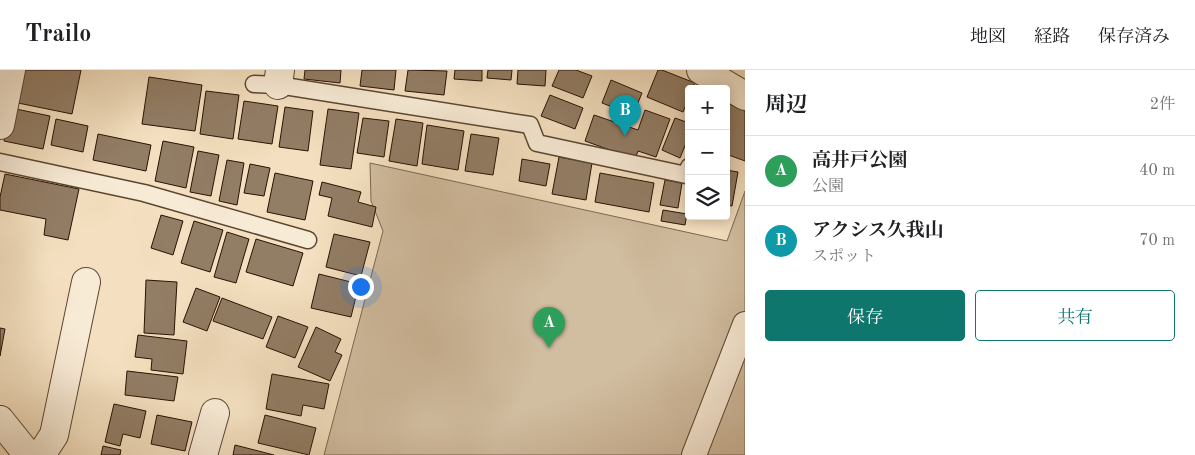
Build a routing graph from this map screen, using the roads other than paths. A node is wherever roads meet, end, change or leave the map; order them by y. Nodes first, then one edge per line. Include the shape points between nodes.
1 (11, 70) edge
2 (710, 79) edge
3 (271, 80) edge
4 (745, 96) edge
5 (0, 125) edge
6 (0, 162) edge
7 (685, 175) edge
8 (308, 240) dead end
9 (86, 282) dead end
10 (745, 324) edge
11 (215, 413) dead end
12 (0, 420) edge
13 (31, 454) edge
14 (203, 455) edge
15 (694, 455) edge

1 - 5 street
2 - 4 street
3 - 7 lane via 530,125 537,143
6 - 8 lane via 144,193
9 - 13 street via 54,435
10 - 15 street
11 - 14 street
12 - 13 street

